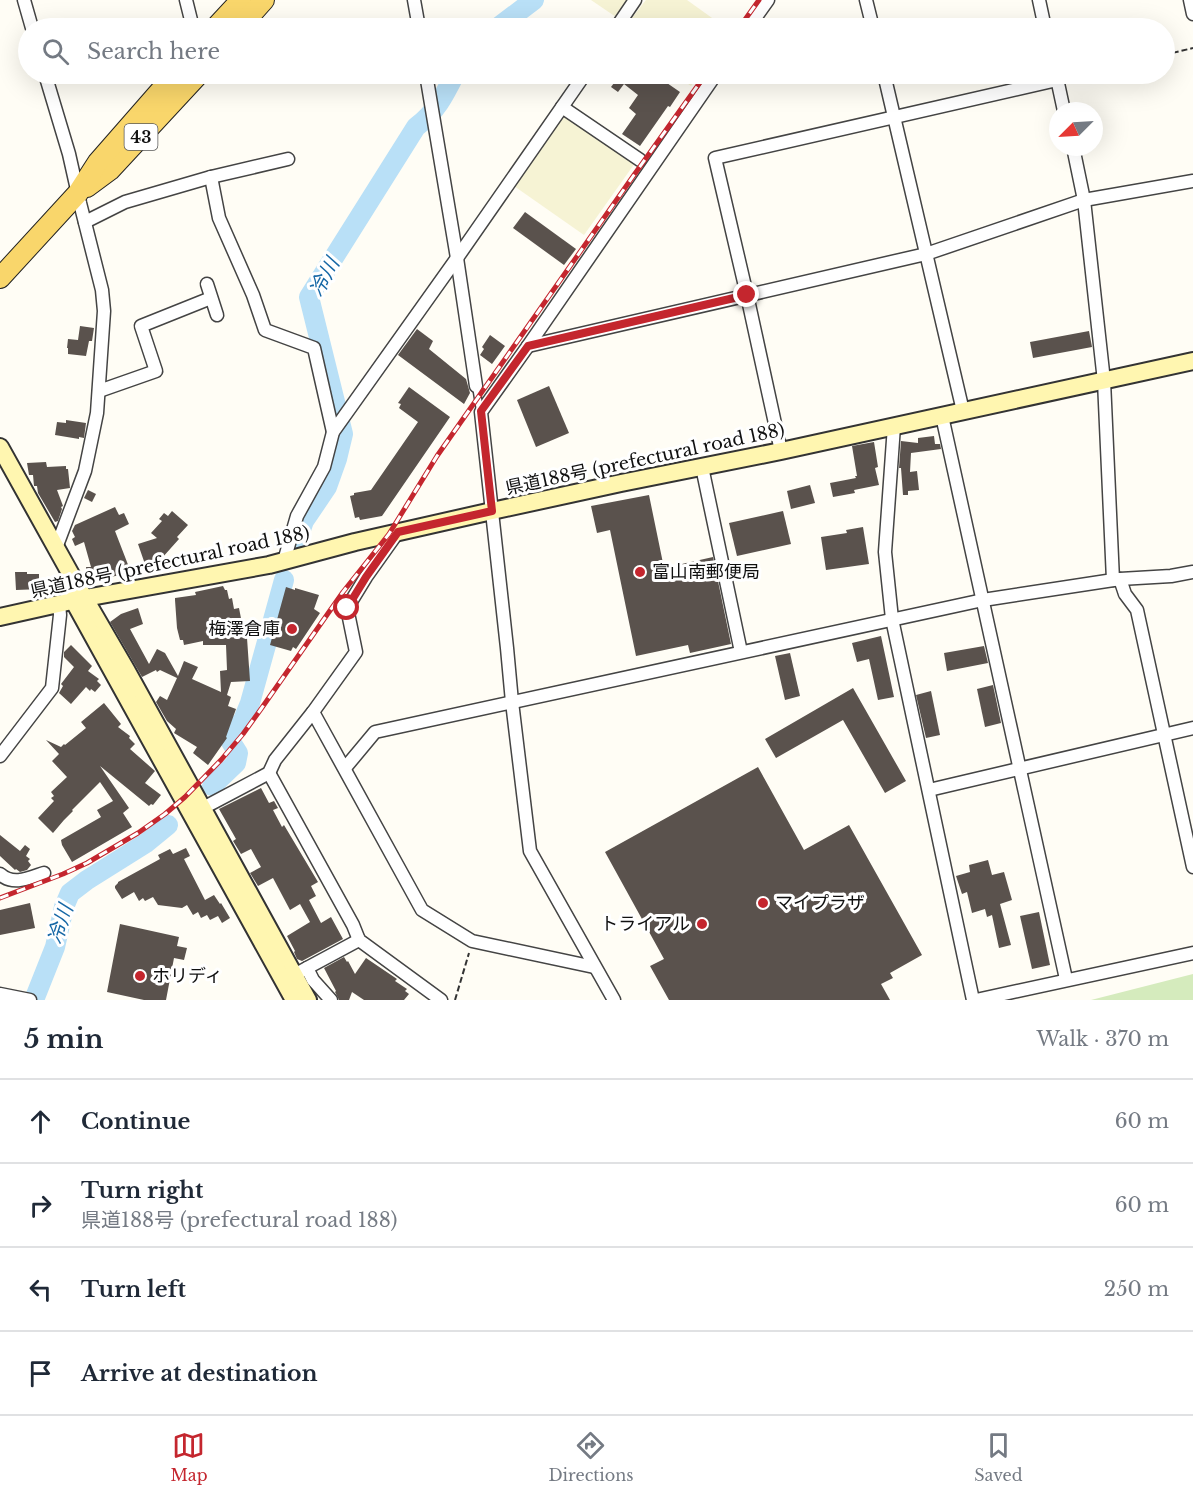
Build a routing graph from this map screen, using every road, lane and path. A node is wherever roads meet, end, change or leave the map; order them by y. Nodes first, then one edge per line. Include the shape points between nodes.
1 (24, 0) edge
2 (186, 0) edge
3 (242, 0) edge
4 (264, 0) edge
5 (414, 0) edge
6 (635, 0) edge
7 (768, 0) edge
8 (866, 0) edge
9 (1039, 0) edge
10 (1190, 0) edge
11 (1193, 14) edge
12 (29, 18) edge
13 (190, 18) edge
14 (225, 18) edge
15 (248, 18) edge
16 (417, 18) edge
17 (623, 18) edge
18 (755, 18) edge
19 (870, 18) edge
20 (1043, 18) edge
21 (1193, 48) edge
22 (1175, 52) edge
23 (48, 84) edge
24 (166, 84) edge
25 (190, 84) edge
26 (428, 84) edge
27 (578, 84) edge
28 (709, 84) edge
29 (886, 84) edge
30 (1028, 84) edge
31 (1058, 84) edge
32 (1062, 102) edge
33 (562, 106) junction
34 (894, 117) junction
35 (1075, 156) edge
36 (288, 159) dead end
37 (640, 160) dead end
38 (212, 177) junction
39 (1193, 181) edge
40 (78, 194) junction
41 (1084, 200) junction
42 (85, 222) junction
43 (926, 254) junction
44 (457, 258) junction
45 (0, 278) edge
46 (207, 284) dead end
47 (747, 295) junction
48 (211, 297) junction
49 (217, 315) dead end
50 (528, 346) junction
51 (1193, 361) edge
52 (1104, 381) junction
53 (476, 386) joint
54 (99, 391) junction
55 (481, 411) junction
56 (963, 411) junction
57 (942, 416) junction
58 (894, 426) junction
59 (333, 432) junction
60 (0, 447) edge
61 (781, 451) junction
62 (702, 467) junction
63 (0, 470) edge
64 (492, 511) junction
65 (398, 532) junction
66 (56, 548) junction
67 (284, 561) junction
68 (1193, 572) edge
69 (1117, 580) junction
70 (983, 600) junction
71 (72, 601) junction
72 (0, 617) edge
73 (892, 619) junction
74 (741, 652) junction
75 (512, 702) junction
76 (313, 712) junction
77 (1193, 728) edge
78 (1164, 735) junction
79 (0, 756) edge
80 (345, 768) junction
81 (1020, 768) junction
82 (269, 773) junction
83 (929, 790) junction
84 (203, 808) junction
85 (1193, 867) edge
86 (44, 873) dead end
87 (0, 874) edge
88 (359, 940) junction
89 (472, 941) junction
90 (1193, 953) edge
91 (594, 967) junction
92 (300, 972) junction
93 (1066, 980) junction
94 (0, 994) edge
95 (30, 1000) edge
96 (294, 1000) edge
97 (308, 1000) edge
98 (331, 1000) edge
99 (441, 1000) edge
100 (455, 1000) edge
101 (614, 1000) edge
102 (974, 1000) edge

1 - 12 street
2 - 13 street
3 - 14 main road
4 - 15 main road
5 - 16 street
6 - 17 street
7 - 18 street
8 - 19 street
9 - 20 street
10 - 11 street
21 - 22 path
23 - 40 street
24 - 40 main road, 43 via 98,162
25 - 40 main road, 43 via 110,170
26 - 44 street
27 - 33 street
28 - 50 street
29 - 34 street
30 - 34 street
31 - 32 street
33 - 37 street
33 - 44 street
34 - 43 street
34 - 47 street via 715,158
35 - 41 street
36 - 38 street
38 - 42 street via 125,201
38 - 59 street via 219,218 265,330 314,348
39 - 41 street
40 - 42 street
40 - 45 main road, 43
41 - 43 street
41 - 52 street
42 - 54 street via 104,310
43 - 47 street
43 - 56 street
44 - 53 street
44 - 59 street
46 - 48 street
47 - 50 street
47 - 61 street
48 - 49 street
48 - 54 street via 141,326 156,371
50 - 55 street
51 - 52 street, 県道188号 (prefectural road 188)
52 - 56 street, 県道188号 (prefectural road 188)
52 - 69 street
53 - 55 lane
54 - 66 street via 85,471
55 - 64 street
56 - 57 street, 県道188号 (prefectural road 188)
57 - 58 street, 県道188号 (prefectural road 188)
57 - 70 street
58 - 61 street, 県道188号 (prefectural road 188)
58 - 73 street via 885,552
59 - 67 street via 324,467 297,516
60 - 66 street
61 - 62 street, 県道188号 (prefectural road 188)
62 - 64 street, 県道188号 (prefectural road 188)
62 - 74 street
63 - 71 street
64 - 65 street, 県道188号 (prefectural road 188)
64 - 75 street
65 - 67 street, 県道188号 (prefectural road 188)
65 - 76 street via 347,608 356,652
66 - 71 street
67 - 71 street, 県道188号 (prefectural road 188)
68 - 69 street
69 - 70 street
69 - 78 street via 1137,610
70 - 73 street
70 - 81 street
71 - 72 street, 県道188号 (prefectural road 188)
71 - 79 street via 60,615 52,688
71 - 84 street
71 - 96 street
73 - 74 street
73 - 83 street
74 - 75 street
75 - 80 street via 375,732
75 - 91 street via 530,851
76 - 80 street
76 - 82 street
77 - 78 street
78 - 81 street
78 - 85 street
80 - 89 street via 422,910
81 - 83 street
81 - 93 street
82 - 84 street
82 - 88 street
83 - 102 street
84 - 92 street
86 - 87 street via 19,881
88 - 92 street
88 - 99 street
89 - 91 street
89 - 100 path
90 - 93 street
91 - 101 street
92 - 97 street
92 - 98 street
93 - 102 street
94 - 95 street

